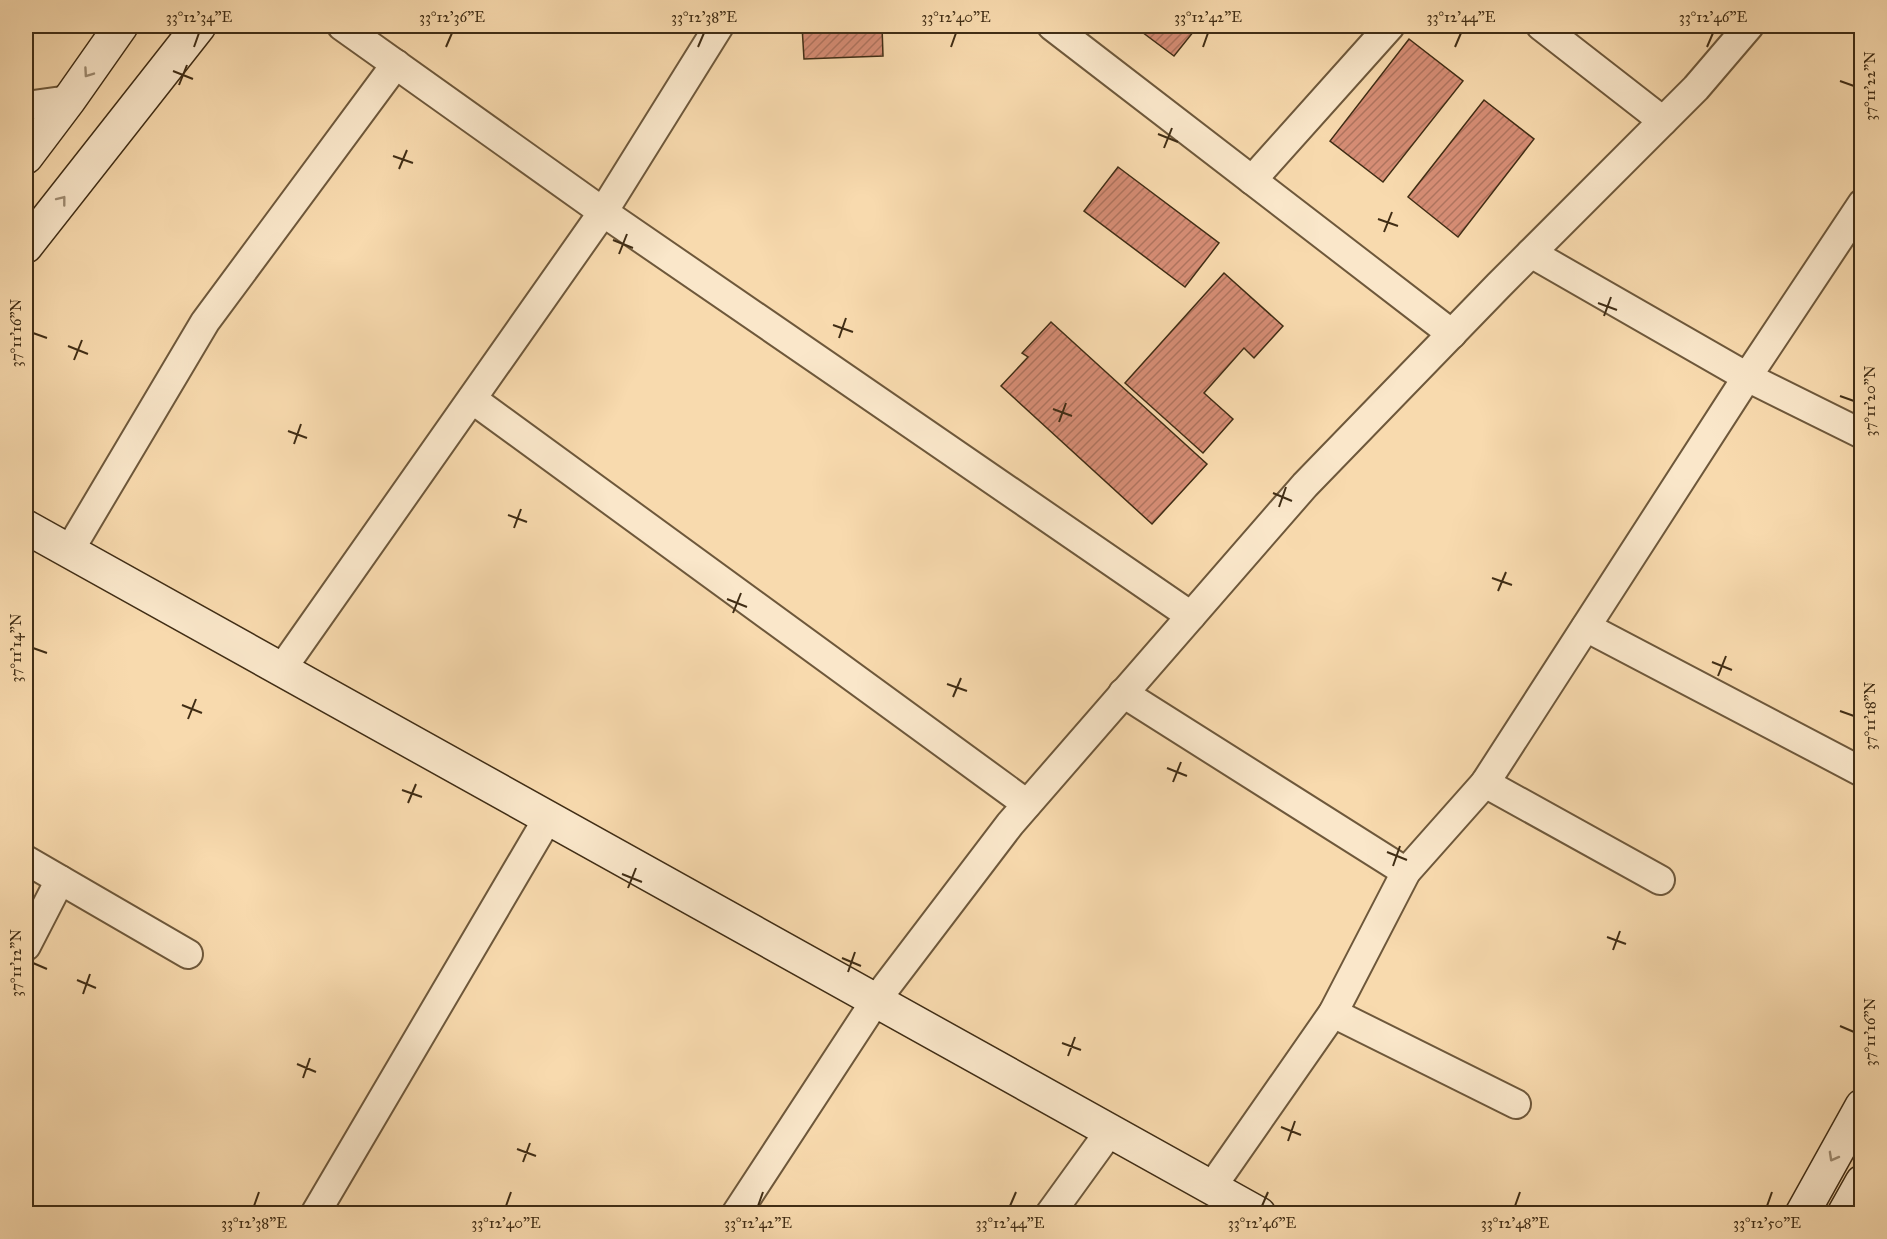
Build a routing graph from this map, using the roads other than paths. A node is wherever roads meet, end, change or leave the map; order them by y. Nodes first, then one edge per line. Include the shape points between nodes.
1 (121, 26) edge
2 (199, 26) edge
3 (342, 26) edge
4 (719, 26) edge
5 (1052, 26) edge
6 (1390, 26) edge
7 (1541, 26) edge
8 (1749, 26) edge
9 (396, 64) junction
10 (69, 100) junction
11 (26, 106) edge
12 (1663, 121) junction
13 (26, 157) edge
14 (1252, 180) junction
15 (1862, 204) edge
16 (603, 212) junction
17 (26, 246) edge
18 (1531, 253) junction
19 (1452, 334) junction
20 (1747, 377) junction
21 (472, 399) junction
22 (1862, 435) edge
23 (26, 527) edge
24 (69, 551) junction
25 (1191, 616) junction
26 (1586, 627) junction
27 (281, 670) junction
28 (1123, 693) junction
29 (1862, 772) edge
30 (1485, 783) junction
31 (1027, 804) junction
32 (548, 818) junction
33 (26, 860) edge
34 (1406, 872) junction
35 (60, 880) junction
36 (1660, 880) dead end
37 (26, 946) edge
38 (188, 954) dead end
39 (876, 1000) junction
40 (1333, 1013) junction
41 (1516, 1104) dead end
42 (1862, 1106) edge
43 (1110, 1131) junction
44 (1862, 1182) edge
45 (1233, 1204) edge
46 (315, 1214) edge
47 (736, 1214) edge
48 (1050, 1214) edge
49 (1802, 1214) edge
50 (1844, 1214) edge

1 -> 10 main road
17 -> 2 main road
3 - 9 street
4 - 16 street
5 - 14 street
6 - 14 street
7 - 12 street
8 - 12 street
9 - 16 street
9 - 24 street via 205,322
10 - 11 street
10 - 13 main road
12 - 18 street
14 - 19 street
15 - 20 street
16 - 21 street
16 - 25 street
18 - 19 street
18 - 20 street
19 - 25 street via 1305,485
20 - 22 street
20 - 26 street
21 - 27 street
21 - 31 street
23 - 24 main road
24 - 27 main road
25 - 28 street
26 - 29 street
26 - 30 street
27 - 32 main road
28 - 31 street
28 - 34 street
30 - 34 street
30 - 36 street
31 - 39 street
32 - 39 main road
32 - 46 street
33 - 35 street
34 - 40 street
35 - 37 street
35 - 38 street
39 - 43 main road
39 - 47 street
40 - 41 street
40 - 45 street
42 -> 49 main road
43 - 45 main road
43 - 48 street
44 - 50 main road

